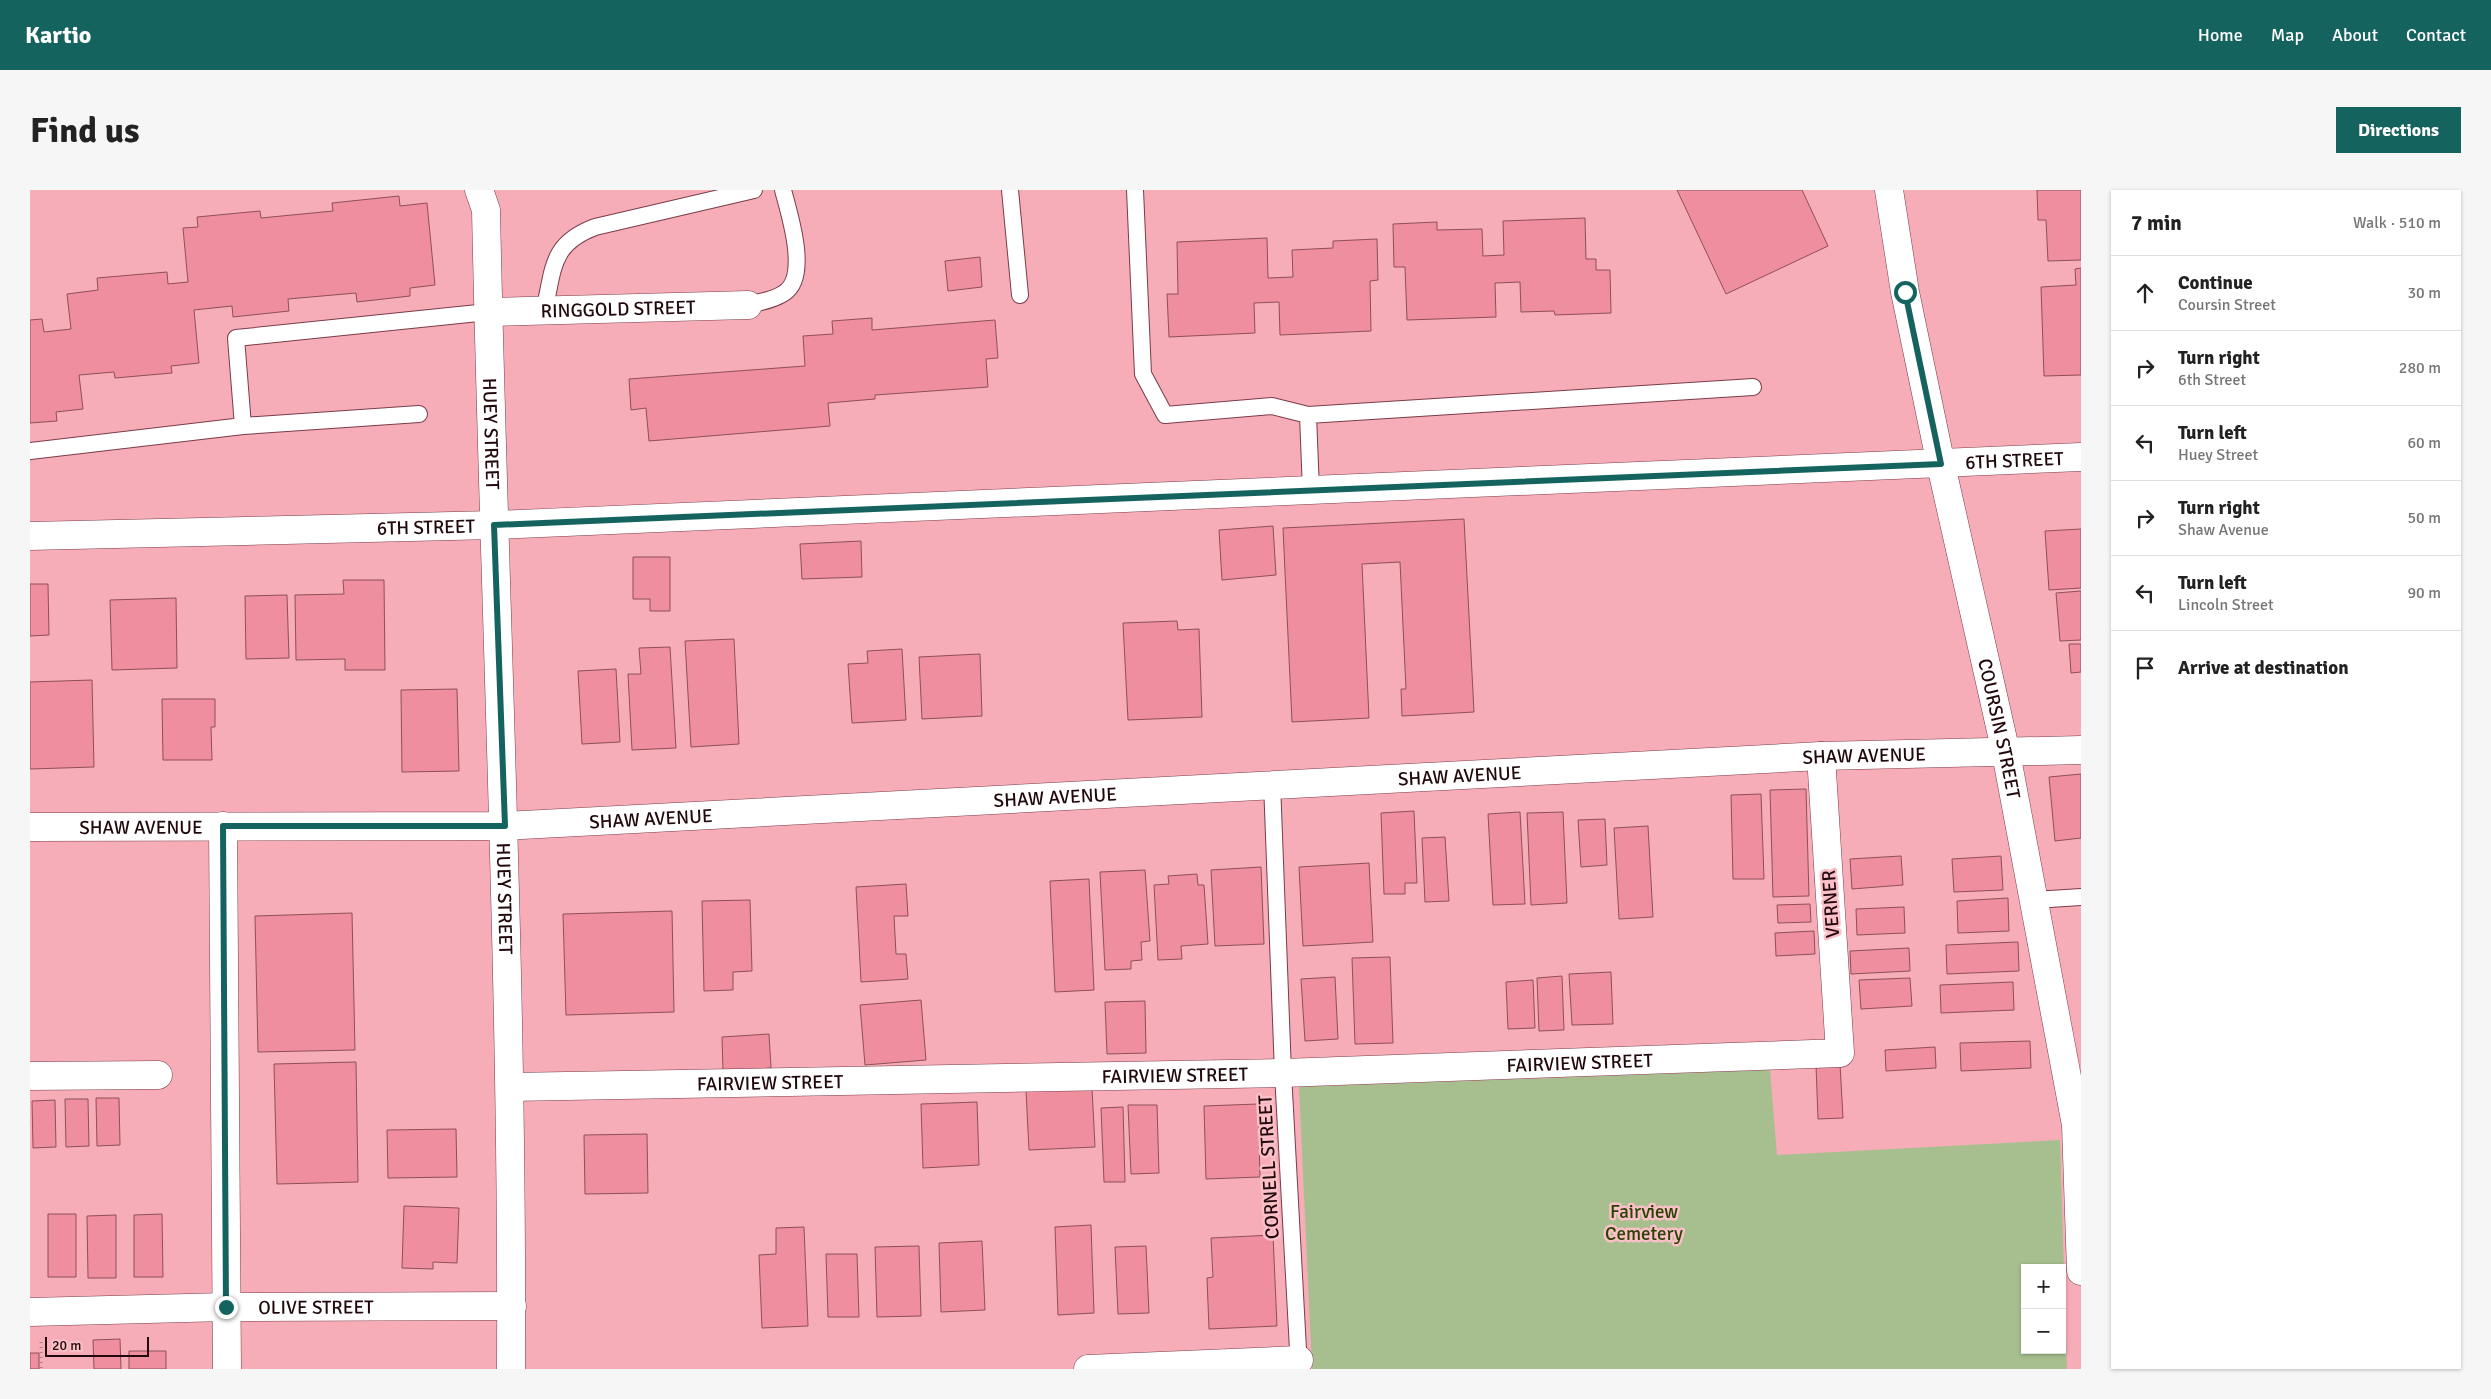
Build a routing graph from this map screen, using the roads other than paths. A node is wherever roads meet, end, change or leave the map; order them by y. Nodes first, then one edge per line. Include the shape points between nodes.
1 (479, 190) edge
2 (754, 190) edge
3 (783, 190) edge
4 (1010, 190) edge
5 (1135, 190) edge
6 (1889, 190) edge
7 (1020, 295) dead end
8 (748, 305) joint
9 (544, 311) junction
10 (488, 312) junction
11 (1753, 387) dead end
12 (419, 414) dead end
13 (1308, 415) junction
14 (242, 426) junction
15 (30, 451) edge
16 (2081, 457) edge
17 (1941, 464) junction
18 (1311, 490) junction
19 (494, 525) junction
20 (30, 536) edge
21 (2081, 750) edge
22 (2006, 753) junction
23 (1821, 756) junction
24 (1272, 784) junction
25 (223, 826) junction
26 (505, 826) junction
27 (30, 827) edge
28 (2081, 896) edge
29 (2034, 900) junction
30 (1840, 1053) joint
31 (1284, 1074) junction
32 (158, 1075) dead end
33 (30, 1076) edge
34 (510, 1087) junction
35 (2081, 1271) edge
36 (512, 1306) junction
37 (226, 1307) junction
38 (30, 1312) edge
39 (1299, 1364) edge
40 (227, 1369) edge
41 (511, 1369) edge
42 (1088, 1369) edge

1 - 10 street, HUEY STREET via 486,210
2 - 9 lane via 595,226 577,233 565,243 557,258
3 - 8 lane via 793,230 796,277 786,292
4 - 7 lane
5 - 13 lane via 1143,374 1165,415 1272,406
6 - 17 street, COURSIN STREET via 1905,292
8 - 9 street, RINGGOLD STREET
9 - 10 street, RINGGOLD STREET
10 - 14 lane via 236,338
10 - 19 street, HUEY STREET
11 - 13 lane
12 - 14 lane
13 - 18 lane
14 - 15 lane
16 - 17 street, 6TH STREET
17 - 18 street, 6TH STREET
17 - 22 street, COURSIN STREET
18 - 19 street, 6TH STREET
19 - 20 street, 6TH STREET
19 - 26 street, HUEY STREET
21 - 22 street, SHAW AVENUE
22 - 23 street, SHAW AVENUE
22 - 29 street, COURSIN STREET
23 - 24 street, SHAW AVENUE
23 - 30 street, VERNER
24 - 26 street, SHAW AVENUE
24 - 31 lane, CORNELL STREET
25 - 26 street, SHAW AVENUE
25 - 27 street, SHAW AVENUE
25 - 37 street
26 - 34 street, HUEY STREET
28 - 29 lane
29 - 35 street, COURSIN STREET via 2076,1126
30 - 31 street, FAIRVIEW STREET
31 - 34 street, FAIRVIEW STREET
31 - 39 lane, CORNELL STREET
32 - 33 street
34 - 36 street, HUEY STREET
36 - 37 street, OLIVE STREET
36 - 41 street, HUEY STREET
37 - 38 street, OLIVE STREET
37 - 40 street
39 - 42 street

